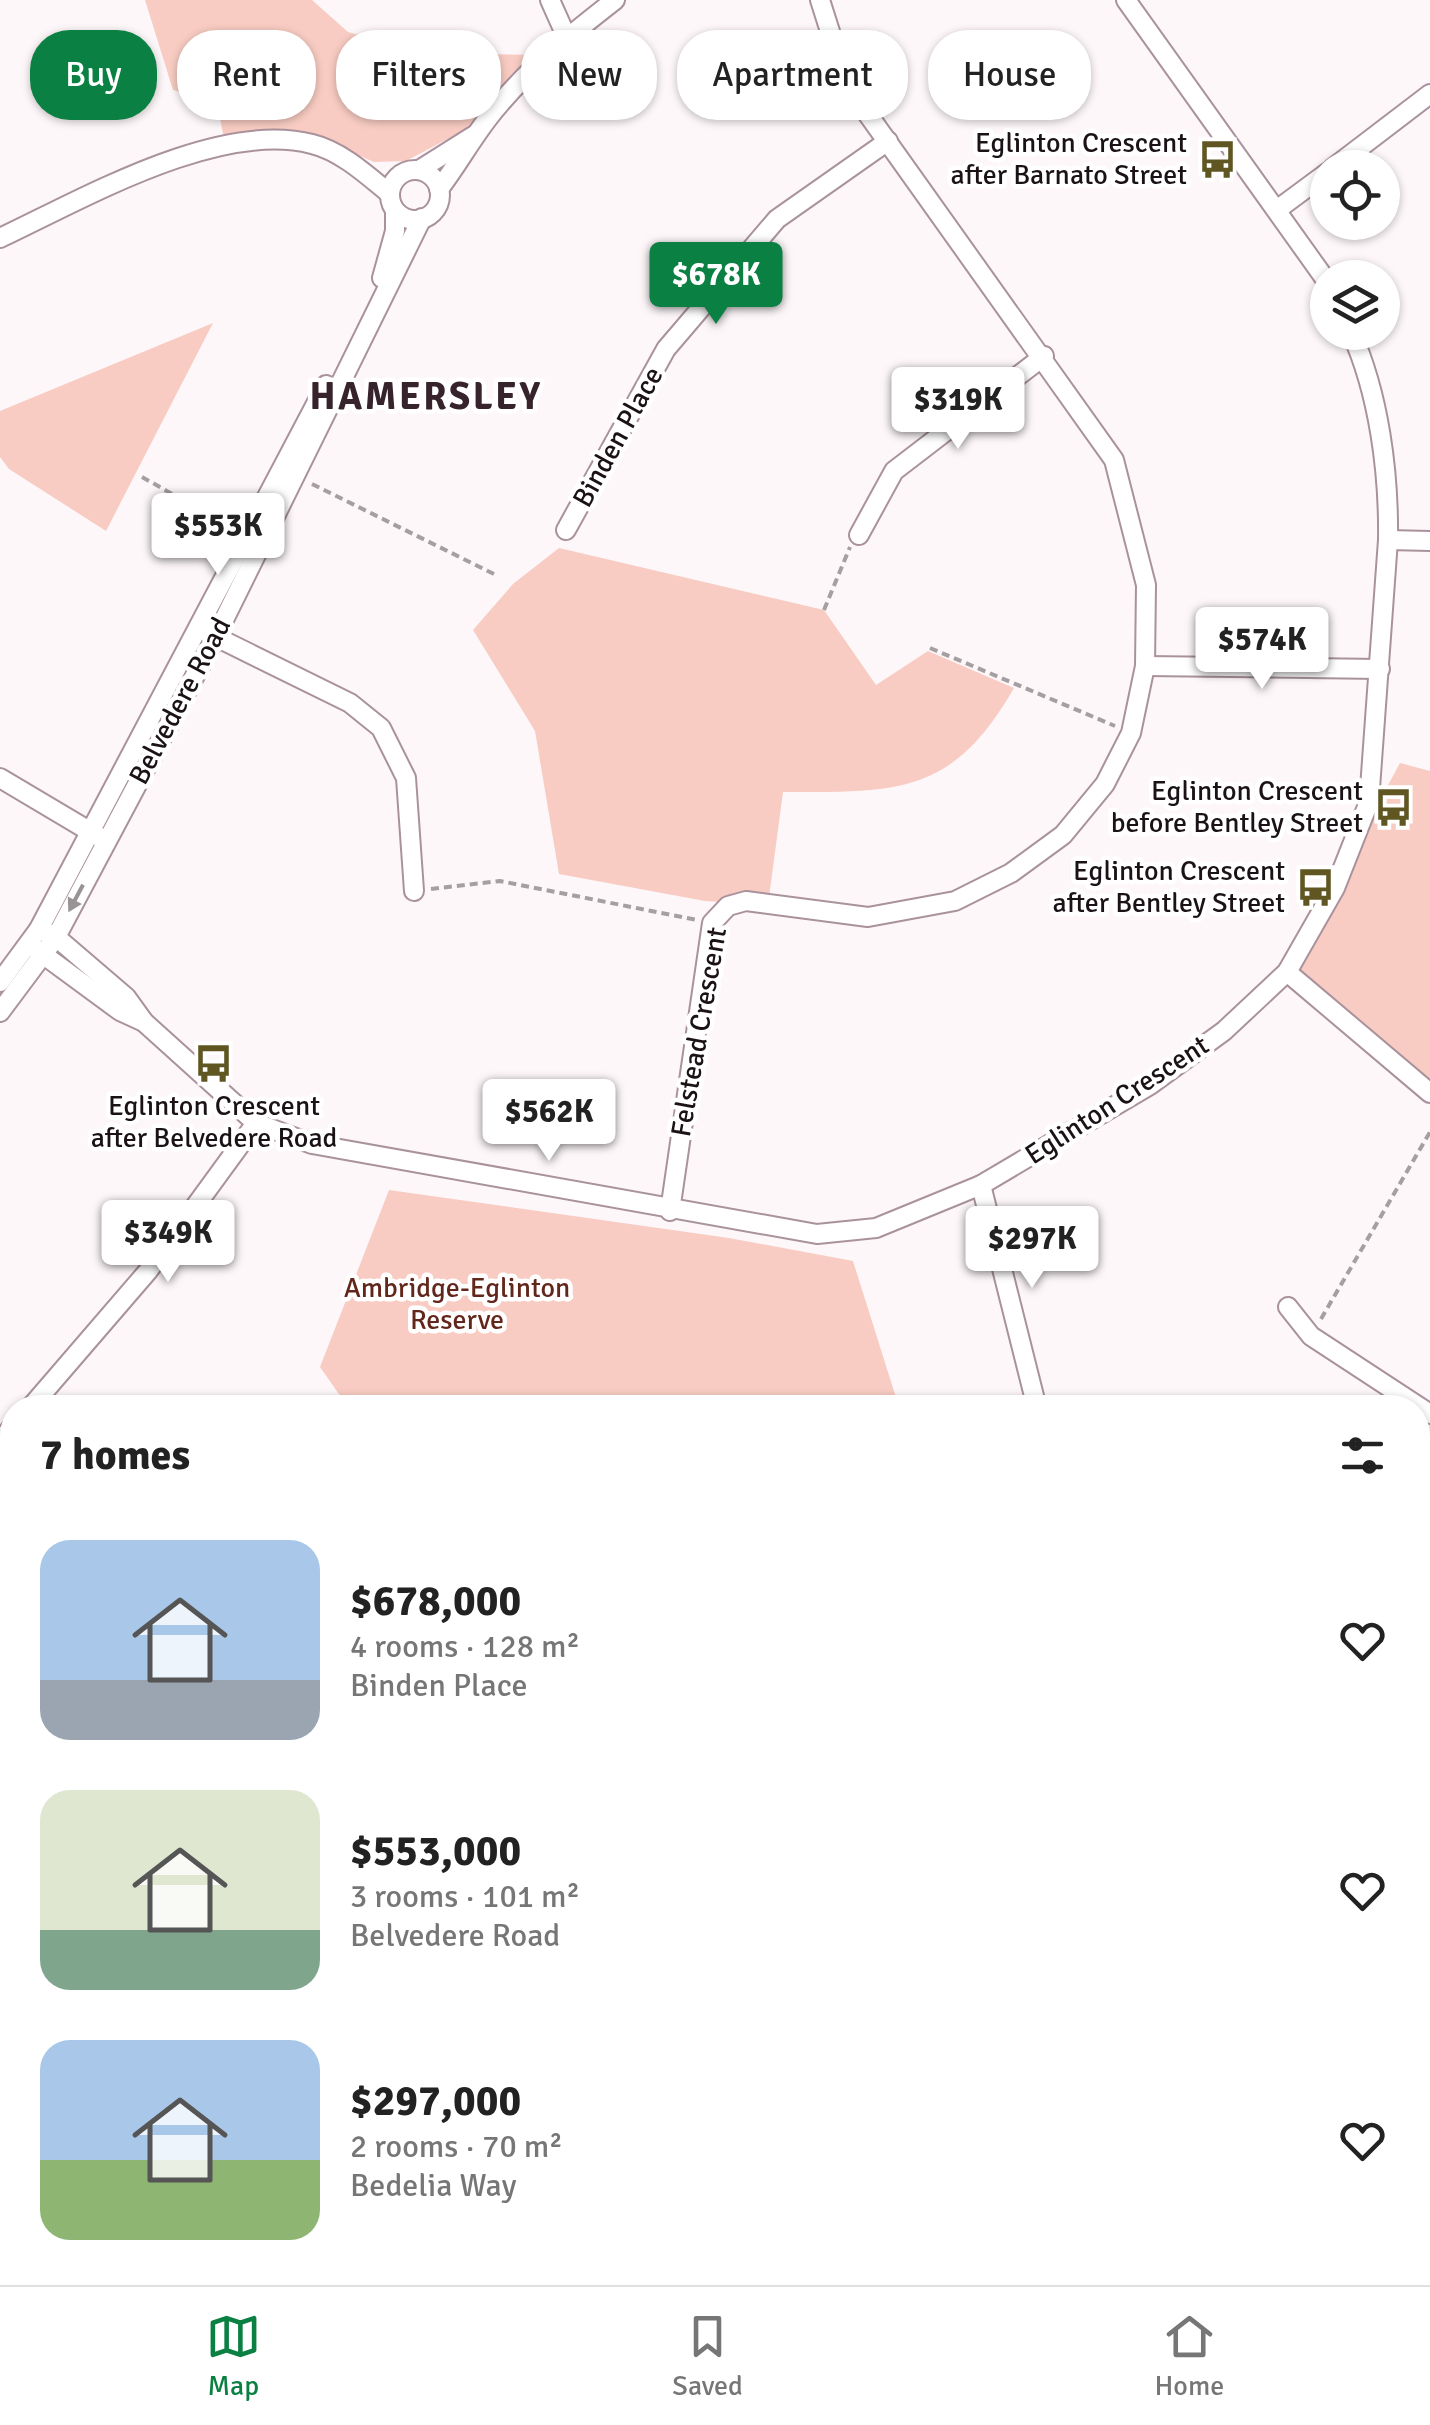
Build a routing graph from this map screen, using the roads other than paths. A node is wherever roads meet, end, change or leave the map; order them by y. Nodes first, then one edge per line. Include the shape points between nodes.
1 (550, 0) edge
2 (615, 0) edge
3 (820, 0) edge
4 (1126, 0) edge
5 (563, 30) edge
6 (577, 30) edge
7 (521, 81) edge
8 (1430, 94) edge
9 (474, 136) junction
10 (888, 142) junction
11 (1356, 150) edge
12 (356, 166) junction
13 (413, 170) junction
14 (1310, 185) edge
15 (439, 189) junction
16 (392, 202) junction
17 (1278, 209) junction
18 (422, 218) junction
19 (0, 238) edge
20 (1312, 260) edge
21 (1356, 350) edge
22 (1044, 356) junction
23 (566, 530) dead end
24 (859, 535) road end
25 (1388, 540) junction
26 (1430, 541) edge
27 (208, 633) junction
28 (1145, 666) junction
29 (1380, 669) junction
30 (0, 778) edge
31 (98, 837) junction
32 (414, 891) road end
33 (42, 941) junction
34 (1287, 972) junction
35 (0, 982) edge
36 (0, 1012) edge
37 (1430, 1093) edge
38 (256, 1123) junction
39 (981, 1186) junction
40 (670, 1210) junction
41 (1288, 1307) dead end
42 (41, 1395) edge
43 (1034, 1395) edge
44 (1401, 1395) edge

1 - 5 street
2 - 6 street
3 - 10 street, Felstead Crescent via 847,85
4 - 17 street
7 - 9 street
8 - 11 street
9 - 13 street
9 - 15 street
10 - 22 street, Felstead Crescent
10 - 23 street, Binden Place via 777,219 666,350
12 - 13 street
12 - 16 street
12 - 19 street via 291,140 200,152 140,172
13 - 15 street via 432,177
13 - 16 street via 398,176
14 - 17 street
15 - 18 street via 436,207
16 - 18 street via 412,220
16 - 27 street, Belvedere Road via 388,266 248,537
17 - 20 street
18 - 27 street, Belvedere Road
21 - 25 street, Eglinton Crescent via 1376,418
22 - 24 street via 894,471
22 - 28 street, Felstead Crescent via 1114,460 1146,585
25 - 26 street
25 - 29 street, Eglinton Crescent
27 - 31 street, Belvedere Road
27 - 32 street via 350,703 381,728 406,778
28 - 29 street
28 - 40 street, Felstead Crescent via 1131,733 1105,784 1062,834 1011,873 954,901 868,917 746,901 728,906 712,923
29 - 34 street, Eglinton Crescent via 1369,802 1335,888
30 - 31 street
31 - 33 street, Belvedere Road
33 - 35 street, Belvedere Road
33 - 36 street, Belvedere Road
33 - 38 street, Eglinton Crescent via 126,997 144,1022
34 - 37 street
34 - 39 street, Eglinton Crescent via 1224,1031 1150,1085
38 - 40 street, Eglinton Crescent via 312,1144
38 - 42 street via 148,1271
39 - 40 street, Eglinton Crescent via 876,1228 817,1234
39 - 43 street
41 - 44 street via 1310,1336

